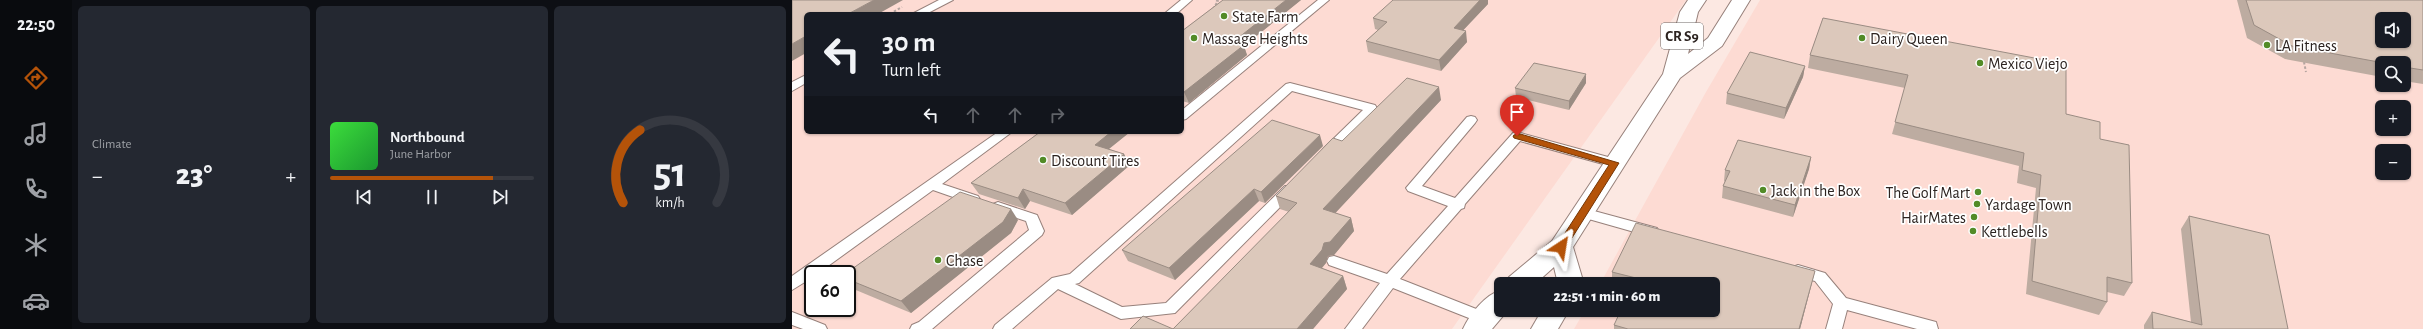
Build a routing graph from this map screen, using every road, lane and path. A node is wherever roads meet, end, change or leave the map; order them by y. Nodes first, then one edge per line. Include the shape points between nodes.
1 (948, 0) edge
2 (1188, 0) edge
3 (1214, 0) edge
4 (1324, 0) edge
5 (1697, 0) edge
6 (1741, 0) edge
7 (1212, 10) edge
8 (921, 12) edge
9 (1172, 12) edge
10 (2304, 62) edge
11 (2306, 72) dead end
12 (1673, 74) junction
13 (804, 79) edge
14 (792, 87) edge
15 (1184, 114) edge
16 (1471, 120) dead end
17 (1003, 134) edge
18 (1614, 163) junction
19 (1315, 164) edge
20 (1299, 180) edge
21 (931, 185) junction
22 (1459, 205) junction
23 (1583, 213) junction
24 (1669, 236) edge
25 (1561, 247) junction
26 (1334, 261) dead end
27 (1782, 267) edge
28 (1526, 277) edge
29 (1569, 277) edge
30 (1390, 281) junction
31 (1057, 282) junction
32 (792, 284) edge
33 (1841, 303) junction
34 (1487, 316) edge
35 (1552, 317) edge
36 (792, 318) edge
37 (819, 329) edge
38 (918, 329) edge
39 (1001, 329) edge
40 (1353, 329) edge
41 (1544, 329) edge
42 (1834, 329) edge
43 (1930, 329) edge

1 - 8 lane
2 - 9 lane
3 - 7 path via 1218,1
4 - 15 lane
5 - 12 main road, CR S9 via 1689,12
6 - 12 main road via 1715,42
10 - 11 path
12 - 18 main road, CR S9
13 - 14 lane
16 - 22 lane via 1413,188
17 - 21 lane
18 - 22 lane via 1517,136
18 - 23 main road, CR S9
19 - 31 lane via 1372,108 1290,87 1074,279
20 - 31 lane via 1170,309 1121,313
21 - 32 lane
21 - 38 lane via 1032,218 1036,231 925,326
22 - 30 lane
23 - 24 lane
23 - 25 main road, CR S9
25 - 28 main road, CR S9
25 - 29 main road
26 - 30 lane
27 - 33 lane via 1820,277
30 - 34 lane
30 - 40 lane
31 - 39 lane
33 - 42 lane
33 - 43 lane via 1930,326
35 - 41 main road
36 - 37 lane

